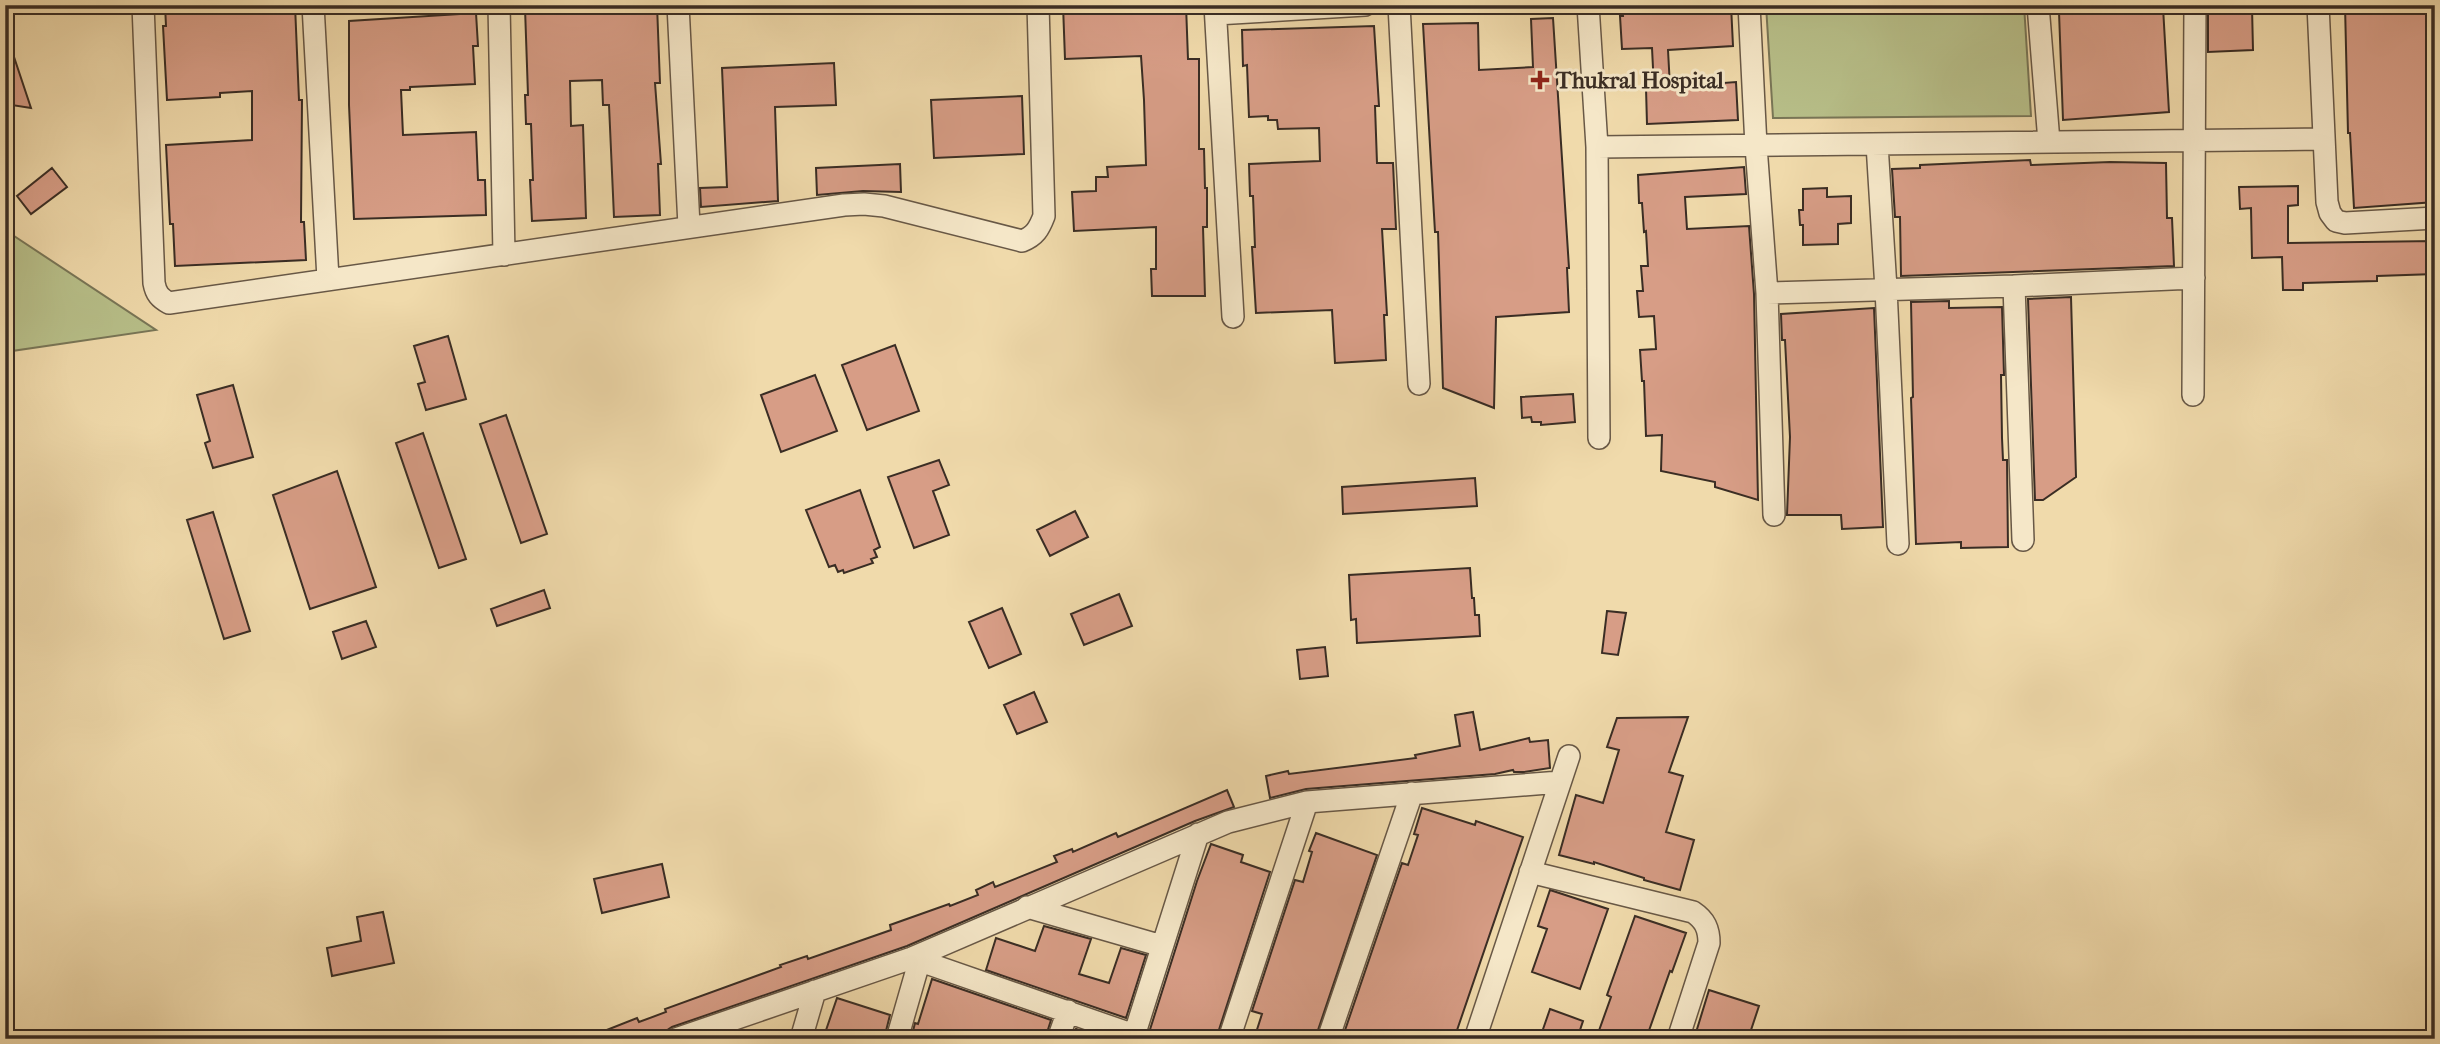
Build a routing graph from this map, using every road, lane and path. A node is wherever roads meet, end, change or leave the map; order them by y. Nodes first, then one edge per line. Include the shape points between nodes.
1 (143, 5) edge
2 (313, 5) edge
3 (499, 5) edge
4 (678, 5) edge
5 (1038, 5) edge
6 (1365, 5) edge
7 (1399, 5) edge
8 (1588, 5) edge
9 (1749, 5) edge
10 (2038, 5) edge
11 (2195, 5) edge
12 (2318, 5) edge
13 (1215, 10) edge
14 (2324, 139) junction
15 (2194, 140) junction
16 (2049, 142) junction
17 (1877, 144) junction
18 (1756, 146) junction
19 (1597, 147) junction
20 (2435, 218) edge
21 (689, 226) junction
22 (504, 255) junction
23 (2194, 278) junction
24 (328, 279) junction
25 (2014, 286) junction
26 (1886, 289) junction
27 (1767, 293) junction
28 (1233, 317) dead end
29 (1419, 384) dead end
30 (2193, 395) dead end
31 (1599, 438) dead end
32 (1774, 515) dead end
33 (2022, 540) dead end
34 (1898, 544) dead end
35 (1569, 756) dead end
36 (1560, 782) junction
37 (1412, 793) junction
38 (1307, 802) junction
39 (1198, 834) junction
40 (1530, 872) junction
41 (1027, 907) junction
42 (1162, 946) junction
43 (916, 958) junction
44 (815, 991) junction
45 (1068, 1011) junction
46 (1133, 1037) edge
47 (679, 1038) edge
48 (801, 1039) edge
49 (897, 1039) edge
50 (1058, 1039) edge
51 (1229, 1039) edge
52 (1328, 1039) edge
53 (1475, 1039) edge
54 (1678, 1039) edge

1 - 24 street via 155,291 169,303
2 - 24 street
3 - 22 street
4 - 21 street
5 - 21 street via 1044,216 1033,236 1022,241 864,204
6 - 13 street
7 - 29 street
8 - 19 street
9 - 18 street
10 - 16 street
11 - 15 street
12 - 14 street
13 - 28 street
14 - 15 street
14 - 20 street via 2327,202 2336,221
15 - 16 street
15 - 23 street
16 - 17 street
17 - 18 street
17 - 26 street
18 - 19 street
18 - 27 street
19 - 31 street
21 - 22 street
22 - 24 street
23 - 25 street
23 - 30 street
25 - 26 street
25 - 33 street
26 - 27 street
26 - 34 street
27 - 32 street
35 - 36 street
36 - 37 street
36 - 40 street
37 - 38 street
37 - 52 street
38 - 39 street
38 - 51 street
39 - 41 street
39 - 42 street
40 - 53 street
40 - 54 street via 1700,916 1709,931 1709,943
41 - 42 street
41 - 43 street
42 - 46 street
43 - 44 street
43 - 45 street
43 - 49 street
44 - 47 street
44 - 48 street
45 - 46 street
45 - 50 street

